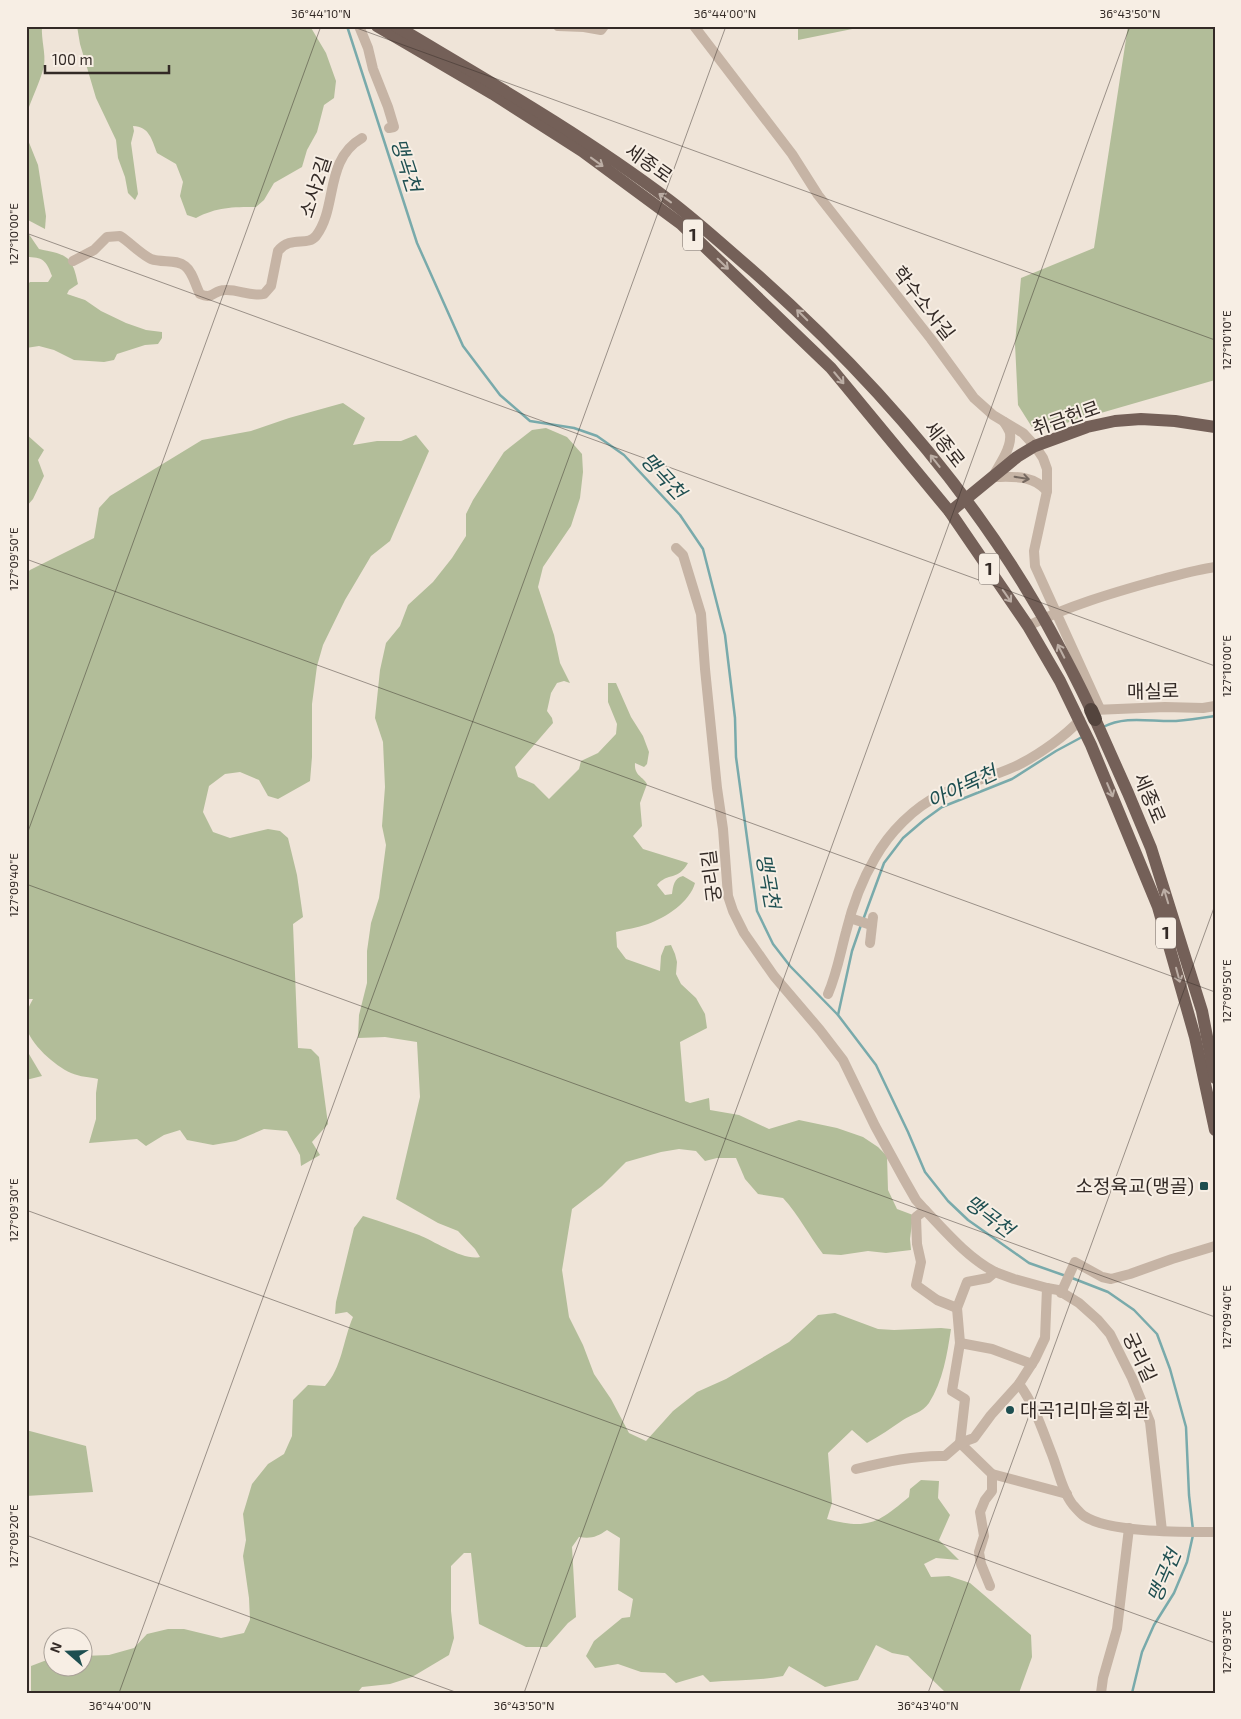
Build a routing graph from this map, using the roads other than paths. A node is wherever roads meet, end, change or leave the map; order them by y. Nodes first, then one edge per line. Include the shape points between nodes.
1 (358, 26) edge
2 (377, 26) edge
3 (396, 26) edge
4 (558, 26) edge
5 (604, 26) edge
6 (694, 26) edge
7 (389, 128) dead end
8 (362, 138) dead end
9 (73, 261) dead end
10 (1004, 421) junction
11 (1215, 427) edge
12 (1035, 446) junction
13 (992, 477) junction
14 (1047, 492) junction
15 (965, 499) junction
16 (950, 512) junction
17 (676, 548) dead end
18 (1215, 567) edge
19 (1050, 615) junction
20 (1028, 626) junction
21 (1215, 706) edge
22 (1090, 717) junction
23 (850, 918) junction
24 (870, 943) dead end
25 (828, 994) dead end
26 (1215, 1078) edge
27 (1215, 1130) edge
28 (925, 1210) junction
29 (1215, 1246) edge
30 (995, 1272) junction
31 (1047, 1288) junction
32 (1061, 1293) junction
33 (957, 1308) junction
34 (960, 1343) junction
35 (1032, 1364) junction
36 (1019, 1384) junction
37 (960, 1443) junction
38 (856, 1469) dead end
39 (992, 1474) junction
40 (1067, 1494) junction
41 (1129, 1528) junction
42 (1166, 1531) junction
43 (1215, 1532) edge
44 (990, 1586) dead end
45 (1101, 1693) edge

1 - 7 street via 388,107 394,127
2 -> 16 main road, 세종로 / 1 via 494,94 582,151 681,224 831,368
15 -> 3 main road, 세종로 / 1 via 909,428 864,378 796,309 717,239 590,144
4 - 5 street via 601,30
6 - 10 street, 학수소사길 via 792,154 818,195 974,398
8 - 9 street, 소사2길 via 343,154 317,234 310,240 282,246 270,286 264,294 258,296 228,290 212,296 200,294 186,266 152,259 120,236 107,237 94,250
10 - 12 street, 학수소사길 via 1023,433
10 - 13 street via 1010,433 1009,443
11 - 12 main road, 취금헌로 via 1175,421 1115,421 1087,426
12 - 13 main road, 취금헌로
12 - 14 street, 학수소사길 via 1047,469
13 -> 14 street via 1020,476 1033,480
13 - 15 main road, 취금헌로
14 - 19 street, 학수소사길 via 1034,551 1035,566
15 - 16 main road, 취금헌로
15 - 19 main road, 세종로 / 1
16 -> 20 main road, 세종로 / 1
17 - 28 street, 궁리길 via 683,555 701,614 728,896 733,911 774,976 843,1060 875,1126 916,1200
18 - 19 street via 1135,587
19 - 20 street
19 - 22 main road, 세종로 / 1
20 - 22 main road, 세종로 / 1 via 1060,680
21 - 22 street, 매실로 via 1164,707
22 - 23 street via 1022,763 938,795 916,810 893,832 875,858
26 -> 22 main road, 세종로 / 1 via 1202,1011 1151,848 1103,736
22 -> 27 main road, 세종로 / 1 via 1091,745 1158,907 1195,1037
23 - 24 street via 872,921
23 - 25 street
28 - 30 street, 궁리길 via 958,1244
28 - 33 street via 916,1217 921,1262 916,1285 937,1300
29 - 32 street via 1111,1279 1074,1262
30 - 31 street, 궁리길
30 - 33 street via 988,1278 967,1282
31 - 32 street, 궁리길
31 - 35 street via 1044,1338
32 - 42 street, 궁리길 via 1078,1303 1110,1334 1132,1378 1150,1422
33 - 34 street
34 - 35 street via 992,1349
34 - 37 street via 952,1391 965,1399
35 - 36 street
36 - 37 street via 974,1438
36 - 40 street via 1041,1426
37 - 38 street via 945,1456 893,1460
37 - 39 street
39 - 40 street
39 - 44 street via 992,1491 980,1512 984,1536 979,1552
40 - 41 street via 1084,1516 1105,1525
41 - 42 street
41 - 45 street via 1117,1629
42 - 43 street

